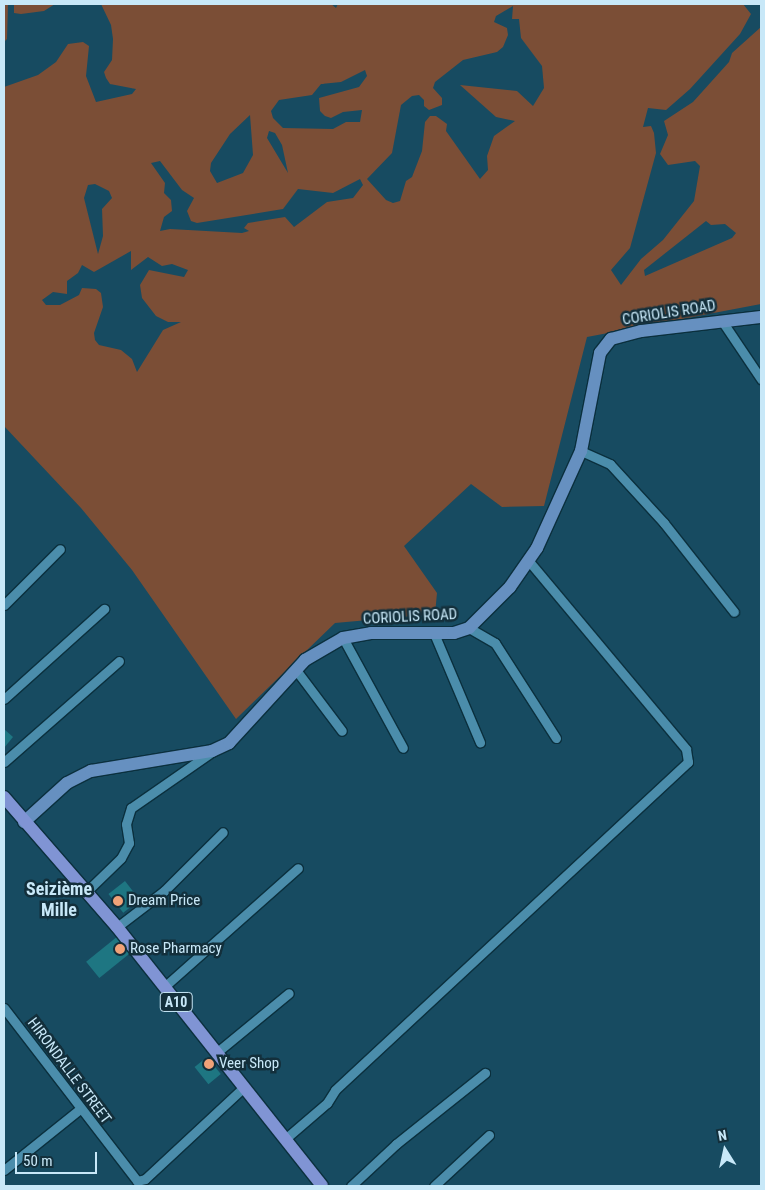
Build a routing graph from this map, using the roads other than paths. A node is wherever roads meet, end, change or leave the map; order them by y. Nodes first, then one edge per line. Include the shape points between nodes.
1 (761, 317) edge
2 (722, 321) junction
3 (761, 379) edge
4 (581, 452) junction
5 (60, 549) dead end
6 (529, 561) junction
7 (4, 604) edge
8 (104, 609) dead end
9 (734, 612) dead end
10 (469, 628) junction
11 (432, 631) junction
12 (343, 638) junction
13 (119, 661) dead end
14 (296, 670) junction
15 (4, 699) edge
16 (342, 731) dead end
17 (556, 738) dead end
18 (480, 742) dead end
19 (403, 748) dead end
20 (212, 751) junction
21 (4, 762) edge
22 (4, 797) edge
23 (24, 822) junction
24 (223, 832) dead end
25 (298, 868) dead end
26 (87, 890) junction
27 (117, 928) junction
28 (164, 987) junction
29 (289, 993) dead end
30 (4, 1008) edge
31 (216, 1053) junction
32 (485, 1073) dead end
33 (243, 1088) junction
34 (80, 1109) junction
35 (489, 1135) dead end
36 (285, 1139) junction
37 (4, 1170) edge
38 (322, 1186) edge
39 (351, 1186) edge
40 (434, 1186) edge

1 - 2 main road, CORIOLIS ROAD
2 - 3 street
2 - 4 main road, CORIOLIS ROAD via 640,330 611,339 600,353
4 - 6 main road, CORIOLIS ROAD
4 - 9 street via 610,464 664,523
5 - 7 street
6 - 10 main road, CORIOLIS ROAD via 510,587
6 - 36 street via 686,749 688,762
8 - 15 street
10 - 11 main road, CORIOLIS ROAD via 454,633
10 - 17 street via 496,643
11 - 12 main road, CORIOLIS ROAD via 371,633
11 - 18 street
12 - 14 main road, CORIOLIS ROAD via 305,660
12 - 19 street
13 - 21 street
14 - 16 street
14 - 20 main road, CORIOLIS ROAD via 229,743
20 - 23 main road, CORIOLIS ROAD via 91,771 67,783
20 - 26 street via 131,808 126,824 129,843 121,858
22 - 23 main road, A10
23 - 26 main road, A10
24 - 27 street via 164,892
25 - 28 street
26 - 27 main road, A10
27 - 28 main road, A10
28 - 31 main road, A10
29 - 31 street
30 - 34 street, HIRONDALLE STREET
31 - 33 main road, A10
32 - 39 street via 396,1144
33 - 34 street, HIRONDALLE STREET via 145,1179 137,1181
33 - 36 main road, A10
34 - 37 street
35 - 40 street
36 - 38 main road, A10

